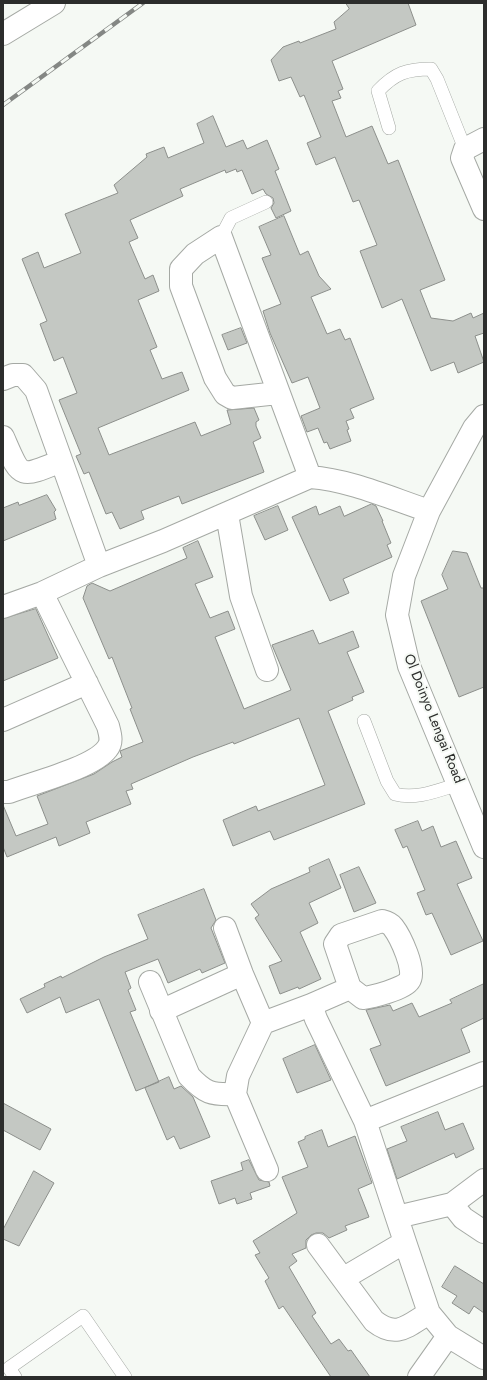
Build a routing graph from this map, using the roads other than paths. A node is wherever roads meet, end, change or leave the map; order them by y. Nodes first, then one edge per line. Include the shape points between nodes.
1 (54, 3) edge
2 (3, 34) edge
3 (389, 128) dead end
4 (474, 144) edge
5 (266, 202) dead end
6 (484, 209) edge
7 (221, 237) junction
8 (3, 379) edge
9 (278, 392) junction
10 (484, 416) edge
11 (3, 437) edge
12 (61, 461) junction
13 (310, 477) junction
14 (429, 511) junction
15 (227, 514) junction
16 (99, 566) junction
17 (42, 593) junction
18 (3, 607) edge
19 (267, 670) dead end
20 (87, 683) junction
21 (3, 720) edge
22 (364, 721) dead end
23 (459, 784) junction
24 (3, 792) edge
25 (477, 810) edge
26 (484, 847) edge
27 (225, 928) dead end
28 (242, 974) junction
29 (150, 982) dead end
30 (350, 988) dead end
31 (311, 1005) junction
32 (161, 1010) junction
33 (263, 1023) junction
34 (484, 1073) edge
35 (235, 1094) junction
36 (364, 1121) junction
37 (267, 1170) dead end
38 (484, 1180) edge
39 (452, 1204) junction
40 (397, 1217) junction
41 (484, 1232) edge
42 (405, 1242) junction
43 (318, 1245) dead end
44 (344, 1278) junction
45 (429, 1313) junction
46 (448, 1336) junction
47 (484, 1358) edge
48 (15, 1377) edge
49 (125, 1377) edge
50 (420, 1377) edge

1 - 2 street
3 - 4 lane via 378,91 391,78 415,70 431,70
4 - 6 street via 462,158
5 - 7 lane via 231,218
7 - 9 street
7 - 9 street via 195,254 181,269 181,286 215,378 225,394 232,398
8 - 12 street via 13,374 23,375 36,390
9 - 13 street
10 - 14 street, Ol Doinyo Lengai Road via 474,428
11 - 12 street via 20,471 37,471
12 - 16 street
13 - 14 street via 326,478 351,485
13 - 15 street
14 - 23 street, Ol Doinyo Lengai Road via 404,576 397,615 409,666
15 - 16 street
15 - 19 street via 242,596
16 - 17 street
17 - 18 street
17 - 20 street
20 - 21 street
20 - 24 street via 108,726 112,739 108,749 94,761
22 - 23 lane via 387,781 395,794 405,797 427,794
23 - 25 street, Ol Doinyo Lengai Road
25 - 26 street, Ol Doinyo Lengai Road
27 - 28 street
28 - 32 street
28 - 33 street
29 - 32 street
30 - 31 street
31 - 33 street
31 - 36 street
32 - 35 street via 189,1076 200,1088 213,1095
33 - 35 street via 238,1076
34 - 36 street
35 - 37 street
36 - 40 street
38 - 39 street
39 - 40 street
39 - 41 street via 463,1218
40 - 42 street
42 - 44 street
42 - 45 street
43 - 44 street
44 - 45 street via 374,1321 384,1329 392,1331 403,1328
45 - 46 street
46 - 47 street
46 - 50 street
48 - 49 lane via 9,1368 83,1316

